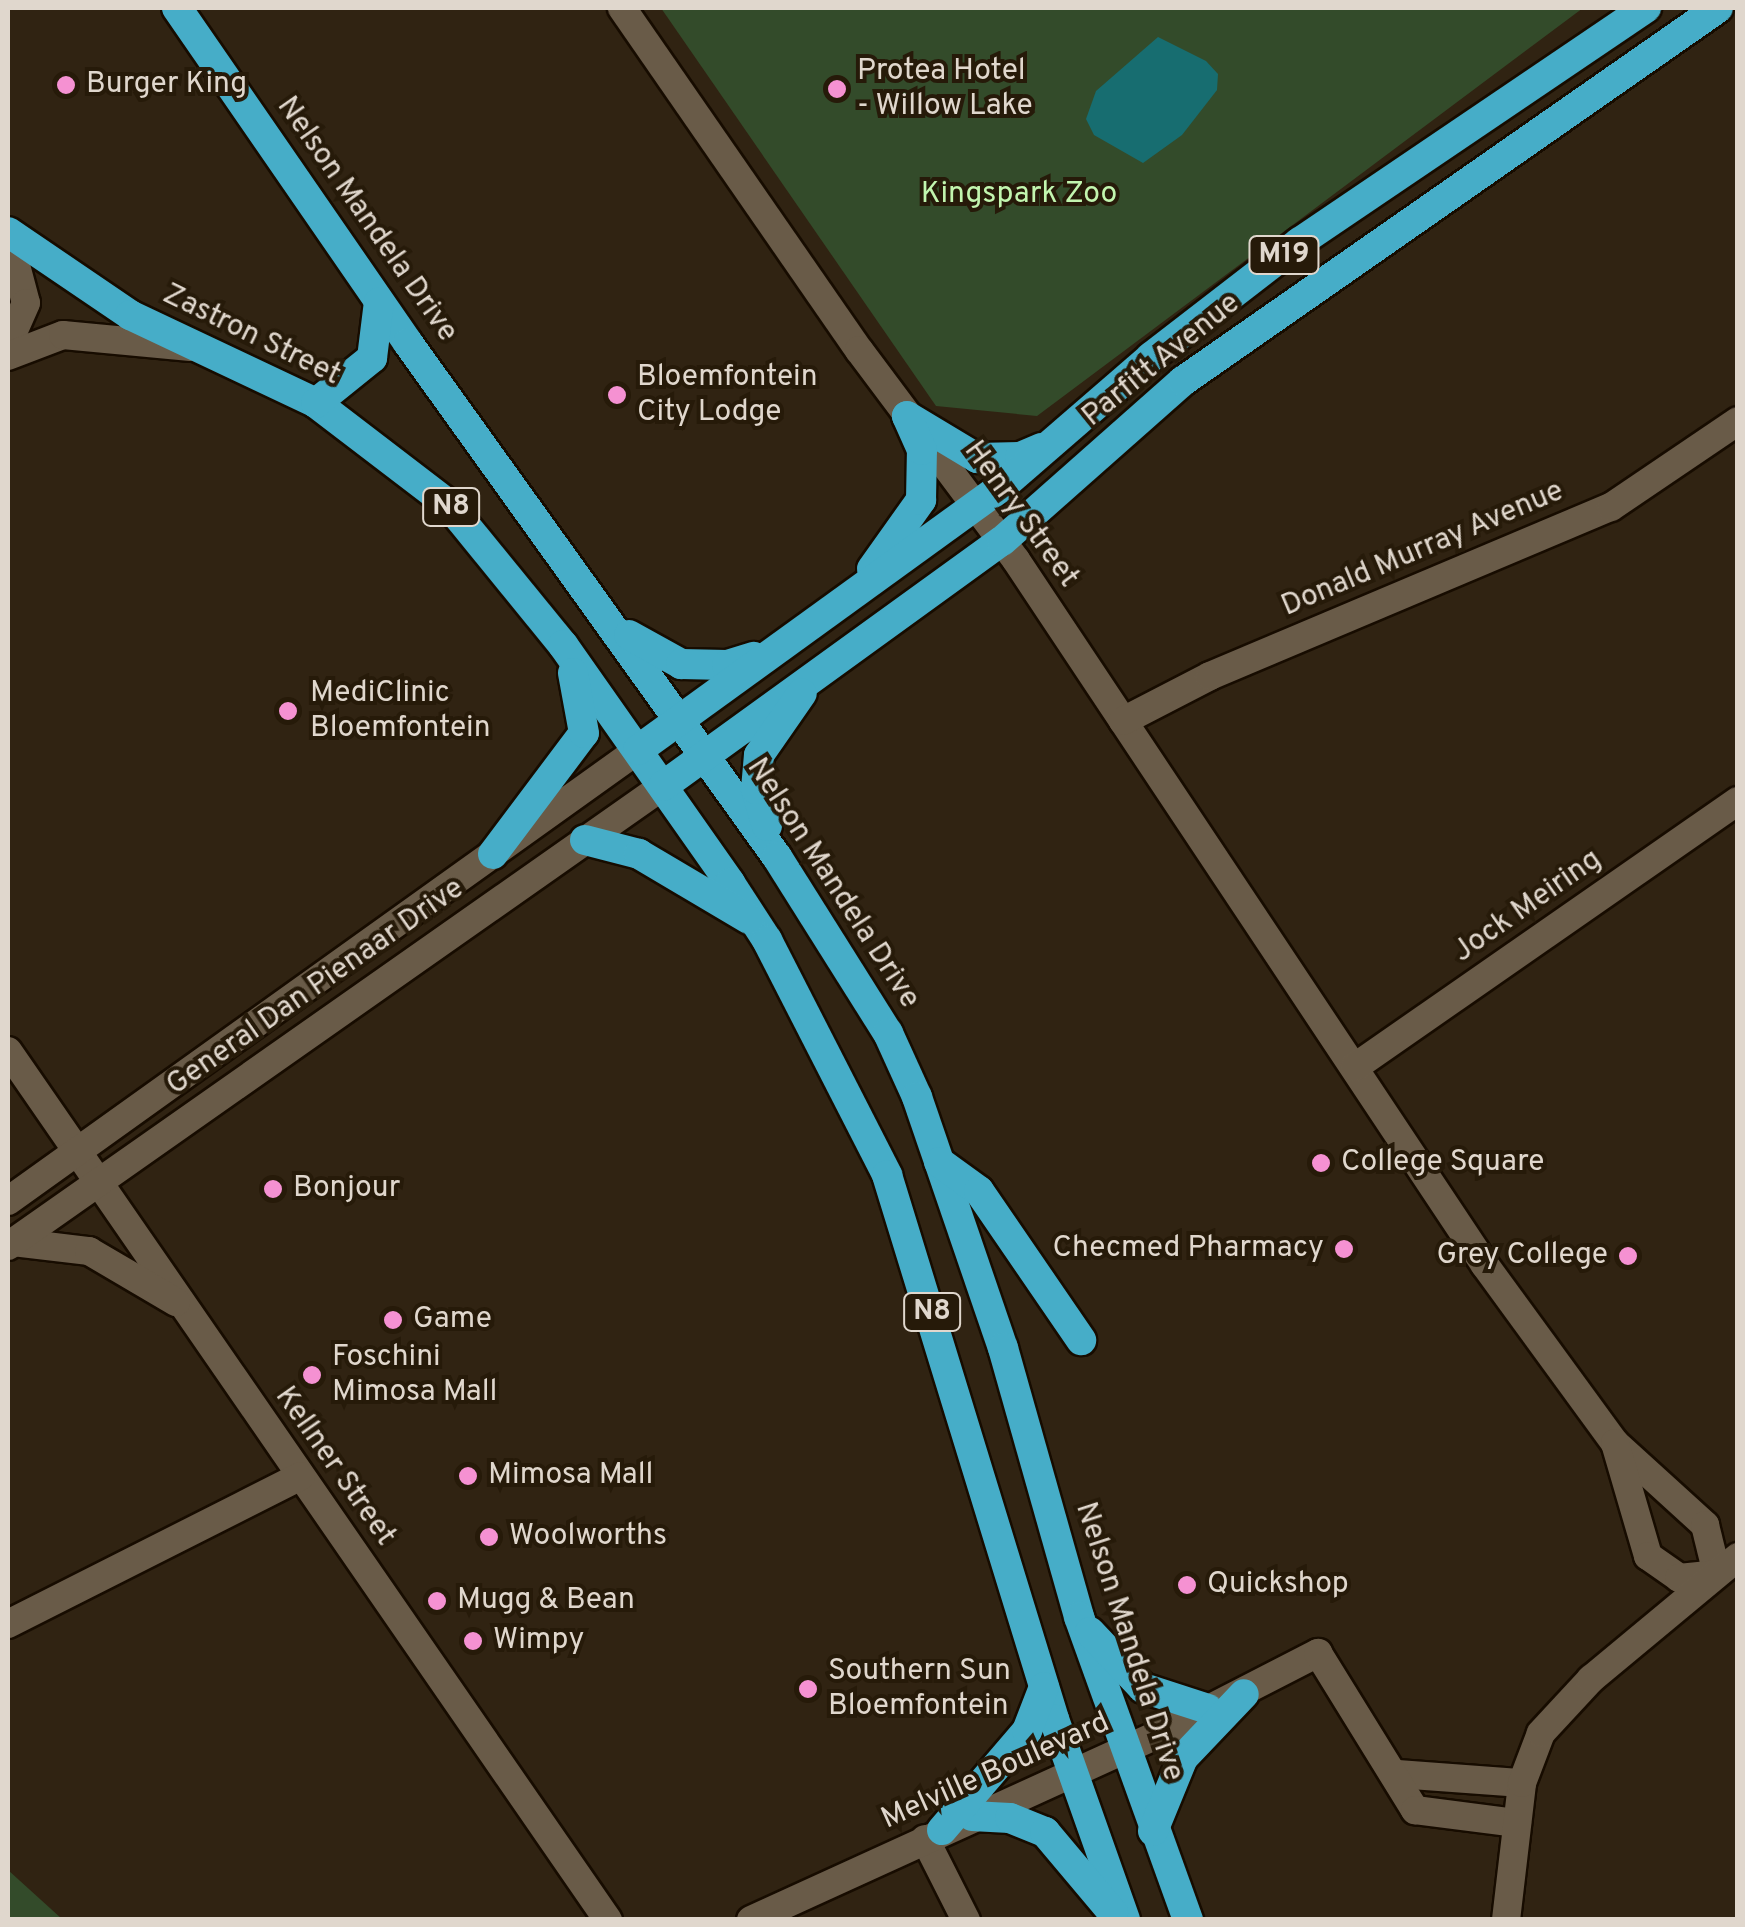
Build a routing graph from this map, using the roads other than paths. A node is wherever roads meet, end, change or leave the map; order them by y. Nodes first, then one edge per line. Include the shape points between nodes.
1 (177, 8) edge
2 (622, 8) edge
3 (1646, 8) edge
4 (1718, 8) edge
5 (1474, 177) junction
6 (8, 233) edge
7 (1300, 242) junction
8 (379, 302) junction
9 (8, 344) edge
10 (192, 348) junction
11 (8, 356) edge
12 (316, 402) junction
13 (908, 416) junction
14 (1738, 420) edge
15 (1055, 442) junction
16 (974, 506) junction
17 (1002, 541) junction
18 (850, 598) junction
19 (610, 622) junction
20 (788, 641) junction
21 (563, 645) junction
22 (819, 670) junction
23 (680, 720) junction
24 (1124, 722) junction
25 (638, 750) junction
26 (704, 752) junction
27 (663, 786) junction
28 (1738, 801) edge
29 (584, 840) junction
30 (494, 854) junction
31 (778, 857) junction
32 (493, 904) junction
33 (756, 923) junction
34 (354, 954) junction
35 (8, 1051) edge
36 (1356, 1067) junction
37 (77, 1152) junction
38 (939, 1162) junction
39 (97, 1181) junction
40 (8, 1201) edge
41 (10, 1244) edge
42 (186, 1308) junction
43 (1081, 1340) dead end
44 (1615, 1443) junction
45 (301, 1476) junction
46 (1727, 1566) edge
47 (1661, 1568) junction
48 (1080, 1617) junction
49 (8, 1624) edge
50 (1646, 1632) junction
51 (1044, 1687) junction
52 (1244, 1694) junction
53 (1208, 1709) junction
54 (1124, 1750) junction
55 (1071, 1772) junction
56 (1398, 1774) junction
57 (1522, 1783) junction
58 (972, 1816) junction
59 (1517, 1823) junction
60 (1154, 1831) junction
61 (934, 1835) junction
62 (608, 1920) edge
63 (752, 1920) edge
64 (966, 1920) edge
65 (1122, 1920) edge
66 (1188, 1920) edge
67 (1506, 1920) edge

1 - 8 highway, Nelson Mandela Drive / N8
2 - 13 street, Henry Street
3 - 7 highway, Parfitt Avenue / M19
4 - 5 highway, Parfitt Avenue / M19
5 - 7 highway via 1428,171 1345,224
5 - 17 highway, Parfitt Avenue / M19 via 1183,381
6 - 9 street via 26,303
6 - 10 highway, Zastron Street / N8 via 80,286
7 - 15 highway, Parfitt Avenue / M19 via 1151,356
8 - 12 highway via 372,358
8 - 19 highway, Nelson Mandela Drive / N8
10 - 11 street via 63,336
10 - 12 highway, Zastron Street / N8
12 - 21 highway, Zastron Street / N8 via 448,504
13 - 15 highway via 977,458 1020,457
13 - 16 street, Henry Street
13 - 18 highway via 922,450 921,500
14 - 24 street, Donald Murray Avenue via 1611,506 1210,676
15 - 16 highway, Parfitt Avenue / M19
16 - 17 street, Henry Street
16 - 18 highway, Parfitt Avenue / M19
17 - 22 highway, Parfitt Avenue / M19
17 - 24 street, Henry Street
18 - 20 highway, Parfitt Avenue / M19
19 - 20 highway via 660,656 705,667 748,660
19 - 23 highway, Nelson Mandela Drive / N8
20 - 23 highway, Parfitt Avenue / M19
21 - 25 highway, Zastron Street / N8
21 - 30 highway via 579,689 584,733
22 - 26 highway, Parfitt Avenue / M19
22 - 31 highway via 759,755 756,790
23 - 25 highway, Parfitt Avenue / M19
23 - 26 highway, Nelson Mandela Drive / N8
24 - 36 street, Henry Street
25 - 27 highway, N8
25 - 30 street, General Dan Pienaar Drive
26 - 27 highway, Parfitt Avenue / M19
26 - 31 highway, Nelson Mandela Drive / N8
27 - 29 street, General Dan Pienaar Drive
27 - 33 highway, N8
28 - 36 street, Jock Meiring
29 - 32 street, General Dan Pienaar Drive
29 - 33 highway via 639,854
30 - 34 street, General Dan Pienaar Drive
31 - 38 highway, Nelson Mandela Drive / N8 via 888,1033
32 - 34 street via 383,961
32 - 39 street, General Dan Pienaar Drive
33 - 51 highway, N8 via 887,1175
34 - 37 street, General Dan Pienaar Drive
35 - 37 street, Kellner Street
36 - 44 street, Henry Street via 1485,1265
37 - 39 street, Kellner Street
37 - 40 street, General Dan Pienaar Drive
38 - 43 highway via 979,1192
38 - 48 highway, Nelson Mandela Drive / N8 via 1004,1348
39 - 41 street, General Dan Pienaar Drive
39 - 42 street, Kellner Street
41 - 42 street via 89,1252
42 - 45 street, Kellner Street
44 - 46 street via 1705,1525
44 - 47 street via 1643,1544
45 - 49 street
45 - 62 street, Kellner Street
46 - 47 street via 1678,1578
46 - 50 street
47 - 50 street via 1659,1610
48 - 53 highway via 1143,1688
48 - 54 highway, Nelson Mandela Drive / N8
50 - 57 street via 1555,1714 1530,1752
51 - 55 highway, N8
51 - 61 highway via 1027,1731
52 - 53 street, Melville Boulevard
52 - 56 street, Melville Boulevard via 1318,1653
52 - 60 highway via 1183,1758
53 - 54 street, Melville Boulevard
54 - 55 street, Melville Boulevard
54 - 60 highway, Nelson Mandela Drive / N8
55 - 58 street, Melville Boulevard
55 - 65 highway, N8
56 - 57 street
56 - 59 street via 1416,1810
57 - 59 street
58 - 61 street, Melville Boulevard
58 - 65 highway via 1010,1818 1044,1832
59 - 67 street
60 - 66 highway, Nelson Mandela Drive / N8
61 - 63 street, Melville Boulevard
61 - 64 street

